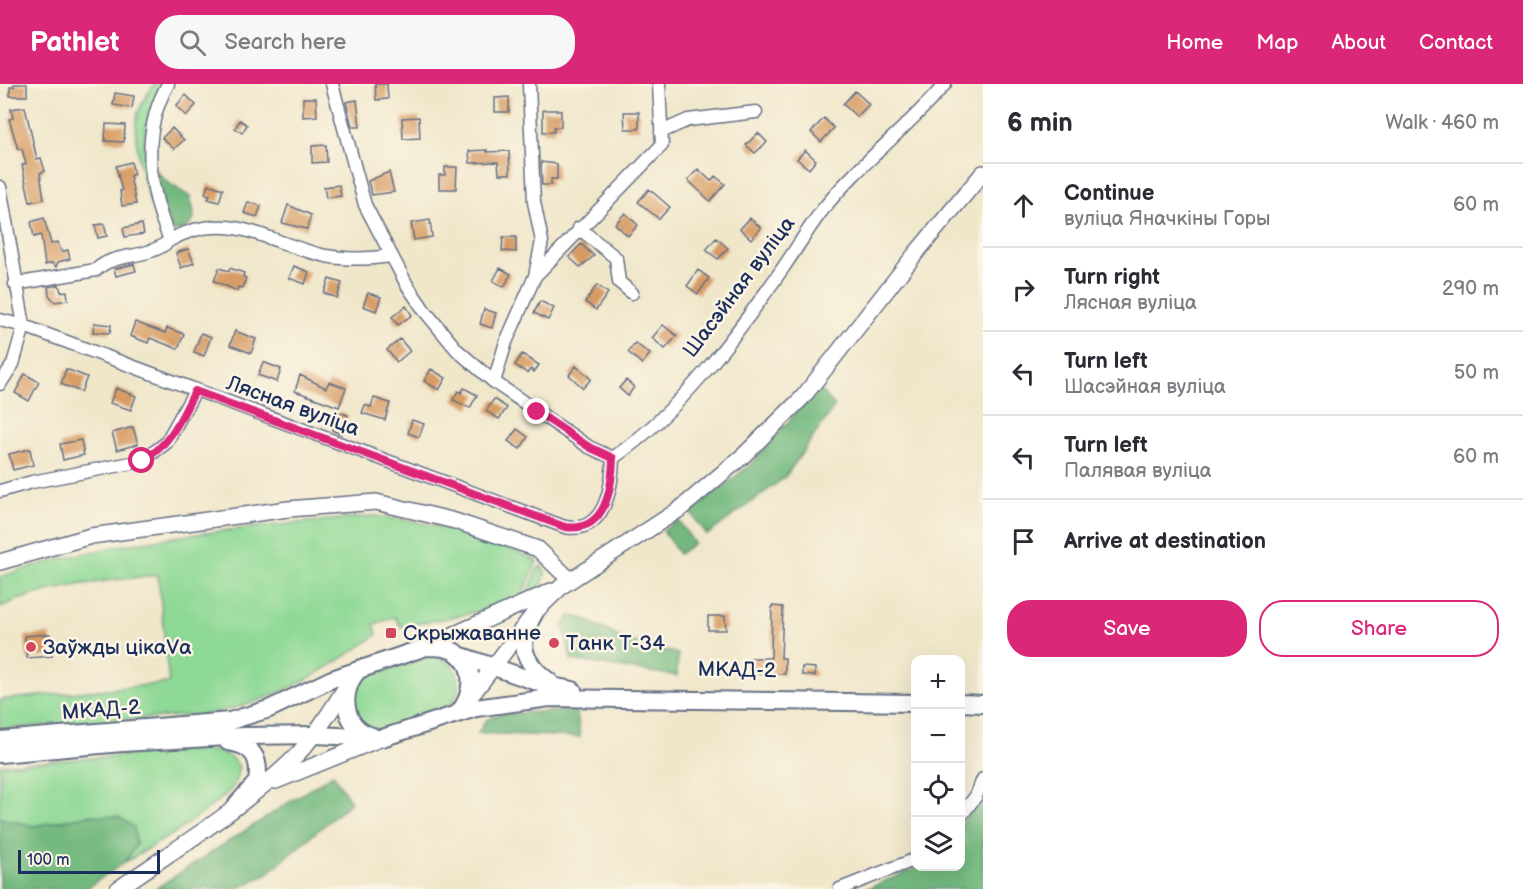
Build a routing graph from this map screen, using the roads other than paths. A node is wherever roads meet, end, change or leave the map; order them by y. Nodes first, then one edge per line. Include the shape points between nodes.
1 (168, 84) edge
2 (332, 84) edge
3 (529, 84) edge
4 (658, 84) edge
5 (945, 84) edge
6 (756, 112) dead end
7 (661, 132) junction
8 (983, 173) edge
9 (0, 187) edge
10 (579, 228) junction
11 (170, 240) junction
12 (392, 256) junction
13 (535, 276) junction
14 (15, 284) junction
15 (632, 293) dead end
16 (0, 320) edge
17 (24, 326) junction
18 (494, 382) junction
19 (0, 384) edge
20 (195, 391) junction
21 (613, 458) junction
22 (0, 491) edge
23 (549, 558) junction
24 (0, 561) edge
25 (566, 583) junction
26 (547, 593) junction
27 (535, 612) junction
28 (426, 647) junction
29 (459, 655) junction
30 (492, 667) junction
31 (356, 674) junction
32 (558, 688) junction
33 (911, 695) edge
34 (965, 695) edge
35 (983, 696) edge
36 (911, 703) edge
37 (965, 704) edge
38 (983, 704) edge
39 (463, 707) junction
40 (201, 732) junction
41 (315, 735) junction
42 (382, 738) junction
43 (0, 740) edge
44 (0, 754) edge
45 (983, 779) edge
46 (257, 790) junction
47 (237, 804) junction
48 (965, 810) edge
49 (911, 861) edge
50 (118, 889) edge
51 (840, 889) edge

1 - 11 street via 154,112 149,145 158,204
2 - 12 street via 365,205
3 - 13 street via 534,202 542,241
4 - 7 street
5 - 21 street, Шасэйная вуліца via 850,178 687,391
6 - 7 street via 688,120
7 - 10 street via 662,145
8 - 25 main road via 803,397 744,455 680,509
9 - 14 street
10 - 13 street
10 - 15 street via 615,258 620,282
11 - 12 street via 217,224 332,257
11 - 14 street via 158,251 103,263 96,270
12 - 18 street via 440,332
13 - 18 street via 506,342
14 - 17 street
16 - 17 street, Лясная вуліца
17 - 19 street via 13,364
17 - 20 street, Лясная вуліца
18 - 21 street via 589,447
20 - 21 street, Лясная вуліца via 565,527 590,524 606,502
20 - 22 street via 171,436 142,461
23 - 24 main road via 538,549 454,521 376,502 288,509 91,536
23 - 25 main road
23 - 26 main road via 554,579
25 - 26 main road
25 - 27 main road
26 - 28 main road
27 - 30 main road
27 - 32 highway via 524,634 527,659 536,672
28 - 29 highway, МКАД-2 via 439,647
28 - 31 highway
29 - 30 highway, МКАД-2
29 - 39 highway via 470,676
30 - 32 highway, МКАД-2
30 - 39 main road
31 - 40 highway
31 - 41 main road
31 - 42 highway via 346,694 347,710 367,734
32 - 33 highway, МКАД-2
34 - 35 highway
36 - 39 highway via 549,698
37 - 38 highway
39 - 42 highway
40 - 41 highway
40 - 43 highway, МКАД-2
40 - 44 highway
40 - 47 highway via 253,751 258,763 257,782
41 - 42 highway
41 - 46 main road
42 - 46 main road
45 - 48 street
46 - 47 main road
47 - 50 main road
49 - 51 street

